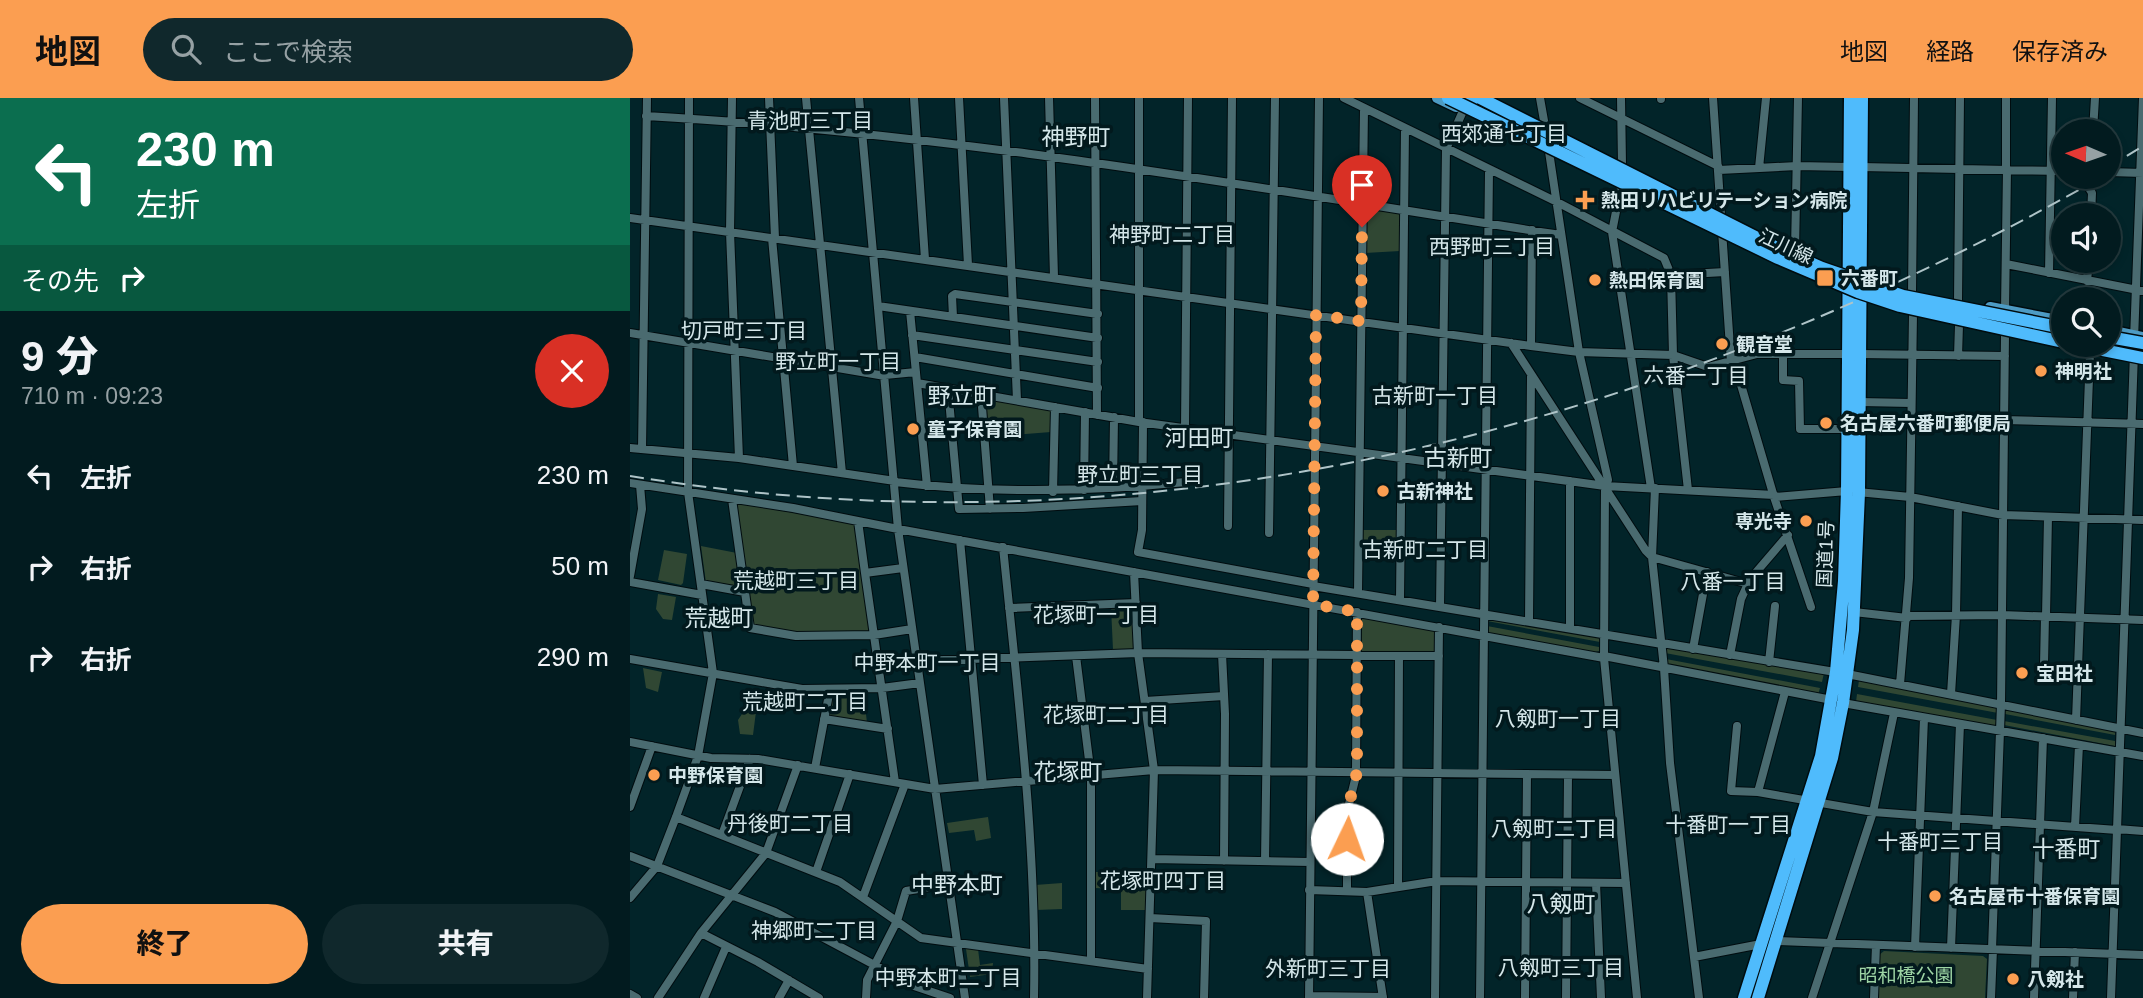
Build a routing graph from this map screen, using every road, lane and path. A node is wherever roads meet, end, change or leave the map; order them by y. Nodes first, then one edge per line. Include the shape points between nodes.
1 (646, 98) edge
2 (689, 98) edge
3 (732, 98) edge
4 (769, 98) edge
5 (806, 98) edge
6 (859, 98) edge
7 (914, 98) edge
8 (959, 98) edge
9 (1004, 98) edge
10 (1049, 98) edge
11 (1095, 98) edge
12 (1139, 98) edge
13 (1188, 98) edge
14 (1232, 98) edge
15 (1275, 98) edge
16 (1319, 98) edge
17 (1344, 98) edge
18 (1437, 98) edge
19 (1448, 98) edge
20 (1457, 98) edge
21 (1480, 98) edge
22 (1489, 98) edge
23 (1540, 98) edge
24 (1582, 98) edge
25 (1621, 98) edge
26 (1713, 98) edge
27 (1766, 98) edge
28 (1798, 98) edge
29 (1850, 98) edge
30 (1862, 98) edge
31 (1914, 98) edge
32 (1961, 98) edge
33 (2007, 98) edge
34 (2052, 98) edge
35 (2095, 98) edge
36 (2143, 98) edge
37 (1465, 104) edge
38 (1364, 108) junction
39 (646, 116) junction
40 (689, 118) junction
41 (1622, 119) junction
42 (2052, 119) edge
43 (2094, 119) edge
44 (732, 120) junction
45 (770, 124) junction
46 (1545, 127) junction
47 (809, 128) junction
48 (1405, 129) junction
49 (862, 134) junction
50 (917, 141) junction
51 (1530, 142) junction
52 (962, 147) junction
53 (1446, 149) junction
54 (1006, 152) junction
55 (1549, 152) junction
56 (1051, 158) junction
57 (1096, 164) junction
58 (1622, 164) junction
59 (1797, 166) junction
60 (1855, 167) junction
61 (1718, 168) junction
62 (1759, 168) junction
63 (1914, 168) junction
64 (1959, 168) junction
65 (2006, 169) junction
66 (1139, 170) junction
67 (1489, 170) junction
68 (2051, 170) joint
69 (2121, 172) edge
70 (2142, 173) edge
71 (1187, 177) junction
72 (1231, 184) junction
73 (1621, 186) junction
74 (1274, 190) junction
75 (1318, 197) junction
76 (1557, 202) junction
77 (1362, 204) junction
78 (1404, 210) junction
79 (1722, 215) junction
80 (1445, 216) junction
81 (630, 218) edge
82 (645, 220) junction
83 (1488, 223) junction
84 (688, 226) junction
85 (1532, 230) junction
86 (730, 232) junction
87 (1612, 232) junction
88 (1561, 235) junction
89 (1724, 236) junction
90 (774, 238) junction
91 (820, 244) junction
92 (1795, 250) junction
93 (873, 252) junction
94 (925, 259) junction
95 (2006, 264) junction
96 (968, 265) junction
97 (1011, 271) junction
98 (1726, 272) junction
99 (2049, 273) junction
100 (2088, 273) edge
101 (1671, 275) junction
102 (1854, 276) junction
103 (1054, 277) junction
104 (2088, 281) junction
105 (1098, 284) junction
106 (1139, 290) junction
107 (2139, 291) edge
108 (1912, 294) junction
109 (1854, 295) junction
110 (1185, 296) junction
111 (1954, 300) junction
112 (1012, 302) junction
113 (1229, 303) junction
114 (878, 306) junction
115 (1272, 309) junction
116 (910, 311) junction
117 (1098, 314) junction
118 (1913, 314) junction
119 (1316, 315) junction
120 (2004, 316) junction
121 (953, 317) junction
122 (2051, 320) edge
123 (1361, 321) junction
124 (1959, 325) junction
125 (1013, 326) junction
126 (2051, 326) edge
127 (1403, 327) junction
128 (2051, 330) edge
129 (630, 333) edge
130 (1444, 333) junction
131 (2121, 333) edge
132 (912, 335) junction
133 (2005, 335) junction
134 (644, 336) junction
135 (2121, 337) edge
136 (1098, 338) junction
137 (2140, 338) edge
138 (1487, 339) junction
139 (2051, 339) edge
140 (687, 343) junction
141 (1511, 343) junction
142 (2051, 344) edge
143 (1531, 346) junction
144 (2121, 346) edge
145 (1014, 349) junction
146 (735, 351) junction
147 (2143, 351) edge
148 (1579, 352) junction
149 (1631, 354) junction
150 (1783, 354) junction
151 (1854, 354) junction
152 (1673, 355) junction
153 (1911, 355) junction
154 (1958, 356) junction
155 (2005, 356) junction
156 (915, 357) junction
157 (2090, 357) edge
158 (2115, 357) edge
159 (2121, 357) edge
160 (784, 359) junction
161 (1733, 361) junction
162 (1098, 362) junction
163 (2140, 362) edge
164 (831, 367) junction
165 (916, 372) junction
166 (1016, 374) junction
167 (1531, 374) junction
168 (885, 375) junction
169 (917, 383) junction
170 (1098, 388) junction
171 (948, 389) junction
172 (981, 394) junction
173 (1017, 400) junction
174 (1860, 402) junction
175 (1911, 403) junction
176 (1055, 407) junction
177 (1085, 412) junction
178 (1097, 415) junction
179 (1114, 417) junction
180 (2004, 420) junction
181 (1141, 422) junction
182 (2087, 422) junction
183 (2131, 424) junction
184 (2143, 424) edge
185 (1185, 428) junction
186 (1847, 429) junction
187 (1228, 434) junction
188 (1270, 440) junction
189 (1315, 445) junction
190 (630, 448) edge
191 (642, 449) junction
192 (1360, 453) junction
193 (687, 454) junction
194 (1401, 457) junction
195 (740, 458) junction
196 (1442, 463) junction
197 (793, 466) junction
198 (1485, 469) junction
199 (842, 473) junction
200 (1530, 475) junction
201 (895, 481) junction
202 (1570, 481) junction
203 (1186, 482) dead end
204 (635, 484) edge
205 (926, 486) junction
206 (1142, 486) junction
207 (1605, 486) junction
208 (957, 487) junction
209 (1113, 488) junction
210 (1653, 488) junction
211 (989, 490) junction
212 (1084, 490) junction
213 (1688, 490) junction
214 (688, 492) junction
215 (1053, 492) junction
216 (1853, 492) junction
217 (1774, 496) junction
218 (1910, 497) junction
219 (732, 499) junction
220 (1142, 501) junction
221 (1958, 506) junction
222 (990, 509) junction
223 (2003, 515) junction
224 (2048, 517) junction
225 (2084, 518) junction
226 (2128, 520) junction
227 (2143, 520) edge
228 (858, 522) junction
229 (1228, 526) dead end
230 (898, 529) junction
231 (1269, 533) dead end
232 (1788, 535) junction
233 (960, 540) junction
234 (1003, 547) junction
235 (1652, 557) junction
236 (903, 568) junction
237 (1134, 572) junction
238 (1707, 572) junction
239 (865, 573) junction
240 (630, 576) edge
241 (630, 582) edge
242 (701, 584) junction
243 (1746, 584) junction
244 (1313, 585) junction
245 (745, 592) junction
246 (1358, 593) junction
247 (702, 595) junction
248 (1400, 600) junction
249 (1136, 603) junction
250 (1313, 604) junction
251 (1775, 606) dead end
252 (1440, 607) junction
253 (1811, 607) dead end
254 (1009, 608) junction
255 (1357, 612) junction
256 (1854, 612) junction
257 (1483, 614) junction
258 (1956, 615) junction
259 (2002, 615) junction
260 (2046, 616) junction
261 (1907, 617) junction
262 (2080, 618) junction
263 (2124, 619) junction
264 (2143, 620) edge
265 (1529, 621) junction
266 (1439, 627) junction
267 (1570, 628) junction
268 (912, 629) junction
269 (1603, 634) junction
270 (874, 635) junction
271 (1483, 635) junction
272 (1662, 644) junction
273 (1693, 649) junction
274 (1138, 653) junction
275 (1222, 653) junction
276 (1268, 654) junction
277 (1312, 654) junction
278 (1730, 655) junction
279 (1076, 656) junction
280 (1357, 656) junction
281 (1399, 656) junction
282 (1439, 656) junction
283 (1604, 657) junction
284 (1014, 658) junction
285 (630, 659) edge
286 (971, 659) junction
287 (916, 661) junction
288 (1769, 662) junction
289 (2044, 665) dead end
290 (1664, 668) junction
291 (713, 673) junction
292 (1842, 673) junction
293 (920, 683) junction
294 (1900, 684) junction
295 (882, 688) junction
296 (830, 689) junction
297 (1785, 692) junction
298 (1951, 694) junction
299 (1224, 696) junction
300 (1145, 701) junction
301 (1837, 702) junction
302 (2001, 704) junction
303 (1894, 712) junction
304 (1923, 718) junction
305 (824, 719) junction
306 (2076, 720) junction
307 (1960, 724) junction
308 (1737, 726) dead end
309 (888, 729) junction
310 (2121, 729) junction
311 (2000, 731) junction
312 (2143, 733) edge
313 (2043, 738) junction
314 (630, 742) edge
315 (2078, 745) junction
316 (652, 746) junction
317 (2120, 752) junction
318 (698, 756) junction
319 (2143, 756) edge
320 (750, 759) junction
321 (798, 765) junction
322 (816, 768) junction
323 (1154, 770) junction
324 (1224, 770) junction
325 (1266, 771) junction
326 (1311, 771) junction
327 (1357, 771) junction
328 (1398, 772) junction
329 (1438, 773) junction
330 (850, 774) junction
331 (1481, 774) junction
332 (1527, 774) junction
333 (1091, 775) junction
334 (1568, 775) junction
335 (1615, 775) junction
336 (1025, 781) junction
337 (895, 782) junction
338 (905, 784) junction
339 (983, 785) junction
340 (935, 789) junction
341 (1758, 792) junction
342 (1813, 801) junction
343 (630, 807) edge
344 (1873, 812) junction
345 (1920, 816) junction
346 (676, 817) junction
347 (1956, 818) junction
348 (1997, 821) junction
349 (2040, 824) junction
350 (2075, 827) junction
351 (2117, 829) junction
352 (2143, 831) edge
353 (722, 835) junction
354 (766, 853) junction
355 (630, 856) edge
356 (1152, 859) junction
357 (1224, 861) junction
358 (1265, 861) junction
359 (1310, 862) junction
360 (657, 866) junction
361 (816, 872) junction
362 (1481, 880) junction
363 (1437, 881) junction
364 (1526, 881) junction
365 (1567, 882) junction
366 (1596, 883) junction
367 (1626, 883) junction
368 (949, 884) junction
369 (1398, 887) junction
370 (1309, 890) junction
371 (1347, 891) junction
372 (1367, 892) junction
373 (730, 894) junction
374 (863, 897) junction
375 (630, 898) edge
376 (1150, 918) junction
377 (897, 921) junction
378 (701, 933) junction
379 (957, 942) junction
380 (1776, 942) junction
381 (1830, 943) junction
382 (1761, 944) junction
383 (1876, 945) junction
384 (726, 947) junction
385 (1915, 947) junction
386 (1951, 948) junction
387 (1992, 949) junction
388 (2036, 951) junction
389 (2075, 952) junction
390 (1035, 953) junction
391 (2112, 954) junction
392 (2143, 955) edge
393 (1694, 957) junction
394 (1091, 961) junction
395 (874, 965) junction
396 (1148, 969) junction
397 (789, 980) junction
398 (914, 986) junction
399 (630, 994) edge
400 (1308, 997) edge
401 (1383, 997) edge
402 (637, 998) edge
403 (658, 998) edge
404 (704, 998) edge
405 (779, 998) edge
406 (819, 998) edge
407 (866, 998) edge
408 (914, 998) edge
409 (950, 998) edge
410 (965, 998) edge
411 (1034, 998) edge
412 (1147, 998) edge
413 (1203, 998) edge
414 (1434, 998) edge
415 (1480, 998) edge
416 (1525, 998) edge
417 (1566, 998) edge
418 (1601, 998) edge
419 (1637, 998) edge
420 (1699, 998) edge
421 (1744, 998) edge
422 (1758, 998) edge
423 (1812, 998) edge
424 (1874, 998) edge
425 (1991, 998) edge
426 (2034, 998) edge
427 (2073, 998) edge
428 (2111, 998) edge

1 - 39 street
2 - 40 street
3 - 44 street
4 - 45 street
5 - 47 street
6 - 49 street
7 - 50 street
8 - 52 street
9 - 54 street
10 - 56 street
11 - 57 street
12 - 66 street
13 - 71 street
14 - 72 street
15 - 74 street
16 - 75 street
17 - 38 street
18 - 37 main road, 江川線
19 - 139 highway, bridge via 1848,288 1900,306
20 - 51 highway, bridge via 1520,131
21 - 126 highway, bridge via 1822,268 1903,296
22 - 46 main road, 江川線
23 - 46 street
24 - 41 street
25 - 41 street
26 - 61 street
27 - 62 street
28 - 59 street
29 - 60 highway, 国道1号
30 - 60 highway, 国道1号
31 - 63 street
32 - 64 street
33 - 65 street
34 - 42 street
35 - 43 street
36 - 70 street
37 - 51 main road, 江川線
37 - 53 street
37 - 79 highway, bridge via 1665,196
38 - 48 street
38 - 77 street
39 - 40 street
39 - 82 street
40 - 44 street
40 - 84 street
41 - 58 street
41 - 61 street
44 - 45 street
44 - 86 street
45 - 47 street
45 - 90 street
46 - 55 street
46 - 58 main road, 江川線
47 - 49 street
47 - 91 street
48 - 53 street
48 - 78 street
49 - 50 street
49 - 93 street
50 - 52 street
50 - 94 street
51 - 55 main road, 江川線
52 - 54 street
52 - 96 street
53 - 67 street
53 - 80 street
54 - 56 street
54 - 97 street
55 - 73 main road, 江川線
55 - 76 street
56 - 57 street
56 - 103 street
57 - 66 street
57 - 105 street
58 - 79 main road, 江川線
59 - 60 street
59 - 62 street
59 - 92 street
60 - 63 street
60 - 102 highway, 国道1号
61 - 62 street
61 - 79 street
63 - 64 street
63 - 108 street
64 - 65 street
64 - 111 street
65 - 68 street
65 - 95 street
66 - 71 street
66 - 106 street
67 - 76 street
67 - 83 street
68 - 99 street
69 - 70 street
70 - 107 street
71 - 72 street
71 - 110 street
72 - 74 street
72 - 113 street
73 - 87 street
73 - 89 main road, 江川線
74 - 75 street
74 - 115 street
75 - 77 street
75 - 119 street
76 - 87 street
76 - 88 street
77 - 78 street
77 - 123 street
78 - 80 street
78 - 127 street
79 - 89 street
79 - 92 main road, 江川線
80 - 83 street
80 - 130 street
81 - 82 street
82 - 84 street
82 - 134 street
83 - 85 street
83 - 138 street
84 - 86 street
84 - 140 street
85 - 88 street
85 - 143 street
86 - 90 street
86 - 146 street
87 - 101 street via 1664,258
87 - 149 street
88 - 148 street
89 - 98 street
89 - 109 main road, 江川線
90 - 91 street
90 - 160 street
91 - 93 street
91 - 164 street
92 - 102 main road, 江川線
93 - 94 street
93 - 114 street
94 - 96 street
95 - 99 street
95 - 120 street
96 - 97 street
97 - 103 street
97 - 112 street
98 - 101 street
98 - 161 street
99 - 104 street
100 - 104 street
101 - 152 street
102 - 108 main road, 江川線
102 - 109 highway, 国道1号
103 - 105 street
104 - 107 street
105 - 106 street
105 - 117 street
106 - 110 street
106 - 181 street
107 - 137 street
108 - 111 main road, 江川線
109 - 118 main road, 江川線
109 - 151 highway, 国道1号
110 - 113 street
110 - 185 street
111 - 120 highway
112 - 117 street
112 - 121 street via 955,294
112 - 125 street
113 - 115 street
113 - 187 street
114 - 116 street
114 - 168 street
115 - 119 street
115 - 188 street
116 - 121 street
116 - 132 street
117 - 136 street
118 - 124 main road, 江川線
118 - 153 street
119 - 123 street
119 - 189 street
120 - 122 main road
120 - 128 highway, bridge
121 - 125 street
123 - 127 street
123 - 192 street
124 - 133 main road, 江川線
124 - 154 street
125 - 136 street
125 - 145 street
127 - 130 street
127 - 194 street
129 - 134 street
130 - 138 street
130 - 196 street
131 - 137 main road
132 - 145 street
132 - 156 street
133 - 142 main road, 江川線
133 - 155 street
134 - 140 street
134 - 191 street
135 - 137 highway, bridge
136 - 162 street
137 - 163 street
138 - 141 street
138 - 198 street
140 - 146 street
140 - 193 street
141 - 143 street
141 - 167 street
143 - 148 street
144 - 147 highway
145 - 162 street
145 - 166 street
146 - 160 street
146 - 195 street
148 - 149 street
148 - 207 street via 1608,480
149 - 152 street
149 - 210 street
150 - 151 street
150 - 161 street via 1757,354
150 - 186 street via 1783,380 1799,381 1800,429
151 - 153 street
151 - 174 highway, 国道1号
151 - 186 highway, 国道1号
152 - 161 street via 1707,367
152 - 213 street
153 - 154 street
153 - 175 street
154 - 155 street
155 - 180 street
156 - 165 street
156 - 166 street
157 - 182 street
158 - 163 main road, 江川線
159 - 163 highway, bridge
160 - 164 street
160 - 197 street
161 - 217 street
162 - 170 street
163 - 183 street
164 - 168 street
164 - 199 street
165 - 168 street
165 - 169 street
166 - 170 street
166 - 173 street
167 - 200 street
167 - 207 street
168 - 201 street
169 - 171 street
169 - 205 street
170 - 178 street
171 - 172 street
171 - 208 street
172 - 173 street
172 - 211 street
173 - 176 street
174 - 175 street
174 - 216 highway, 国道1号
175 - 218 street
176 - 177 street
176 - 215 street
177 - 178 street
177 - 212 street
178 - 179 street
179 - 181 street
179 - 209 street
180 - 182 street
180 - 223 street
181 - 185 street
181 - 206 street
182 - 183 street
182 - 225 street
183 - 184 street
183 - 226 street
185 - 187 street
186 - 216 highway, 国道1号
187 - 188 street
187 - 229 street
188 - 189 street
188 - 231 street
189 - 192 street
189 - 244 street
190 - 191 street
191 - 193 street
192 - 194 street
192 - 246 street
193 - 195 street
193 - 214 street
194 - 196 street
194 - 248 street
195 - 197 street
196 - 198 street
196 - 252 street
197 - 199 street
198 - 200 street
198 - 257 street
199 - 201 street
200 - 202 street
200 - 265 street
201 - 205 street
201 - 230 street
202 - 207 street
202 - 267 street
203 - 206 street
204 - 214 street
204 - 240 street via 642,509
205 - 208 street
206 - 209 street
206 - 220 street
207 - 210 street
207 - 235 street
207 - 269 street
208 - 211 street
208 - 222 street via 959,509
209 - 212 street
210 - 213 street
210 - 235 street
211 - 215 street
211 - 222 street
212 - 215 street
213 - 217 street
214 - 219 street
214 - 242 street
216 - 217 street
216 - 218 street
216 - 256 highway, 国道1号
216 - 292 highway, 国道1号 via 1844,581
217 - 232 street
218 - 221 street
218 - 261 street
219 - 228 street
219 - 245 street
220 - 222 street
220 - 244 street via 1138,552
221 - 223 street
221 - 258 street
223 - 224 street
223 - 259 street
224 - 225 street
224 - 260 street
225 - 226 street
225 - 262 street
226 - 227 street
226 - 263 street
228 - 230 street
228 - 239 street
230 - 233 street
230 - 236 street
232 - 243 street
232 - 253 street
233 - 234 street
233 - 286 street
234 - 237 street
234 - 254 street
235 - 238 street
235 - 272 street
236 - 239 street
236 - 268 street
237 - 249 street
237 - 250 street
238 - 243 street
238 - 273 street
239 - 270 street
241 - 247 street
242 - 245 street
242 - 247 street
243 - 278 street
244 - 246 street
244 - 250 street
245 - 270 street via 750,628 796,636
246 - 248 street
247 - 291 street
248 - 252 street
249 - 254 street
249 - 274 street
250 - 255 street
250 - 277 street
251 - 288 street
252 - 257 street
254 - 284 street
255 - 266 street
255 - 280 street
256 - 261 street
256 - 292 highway, 国道1号
257 - 265 street
257 - 271 street
258 - 259 street
258 - 261 street
258 - 298 street
259 - 260 street
259 - 302 street
260 - 262 street
260 - 289 street
261 - 294 street
262 - 263 street
262 - 306 street
263 - 264 street
263 - 310 street
265 - 267 street
266 - 271 street
266 - 282 street
267 - 269 street
268 - 270 street
268 - 287 street
269 - 272 street
269 - 283 street
270 - 295 street
271 - 283 street
271 - 331 street
272 - 273 street
272 - 290 street
273 - 278 street
274 - 275 street
274 - 279 street
274 - 300 street
275 - 276 street
275 - 299 street
276 - 277 street
276 - 325 street
277 - 280 street
277 - 326 street
278 - 288 street
279 - 284 street
279 - 333 street
280 - 281 street
280 - 327 street
281 - 282 street
281 - 328 street
282 - 329 street
283 - 290 street
283 - 335 street
284 - 286 street
284 - 336 street
285 - 291 street
286 - 287 street
286 - 339 street
287 - 293 street
288 - 292 street
290 - 297 street
290 - 393 street via 1670,764
291 - 296 street via 802,689
291 - 318 street
292 - 294 street
292 - 301 highway, 国道1号
293 - 295 street
293 - 340 street
294 - 298 street
295 - 296 street
295 - 309 street
296 - 305 street
297 - 301 street
297 - 341 street
298 - 302 street
299 - 300 street
299 - 324 street
300 - 323 street
301 - 303 street
301 - 342 highway, 国道1号 via 1832,758
302 - 306 street
302 - 311 street
303 - 304 street
303 - 344 street
304 - 307 street
304 - 345 street
305 - 309 street
305 - 322 street
306 - 310 street
307 - 311 street
307 - 347 street
308 - 341 street via 1731,791
309 - 337 street
310 - 312 street
310 - 317 street
311 - 313 street
311 - 348 street
313 - 315 street
313 - 349 street
314 - 316 street
315 - 317 street
315 - 350 street
316 - 318 street
316 - 343 street
317 - 319 street
317 - 351 street
318 - 320 street
318 - 346 street
320 - 321 street
320 - 353 street
321 - 322 street
321 - 354 street
322 - 330 street
323 - 324 street
323 - 333 street
323 - 356 street
324 - 325 street
324 - 357 street
325 - 326 street
325 - 358 street
326 - 327 street
326 - 359 street
327 - 328 street
327 - 371 street via 1347,812
328 - 329 street
328 - 369 street
329 - 331 street
329 - 363 street
330 - 337 street
330 - 361 street
331 - 332 street
331 - 362 street
332 - 334 street
332 - 364 street
333 - 336 street
333 - 394 street
334 - 335 street
334 - 365 street
335 - 367 street
336 - 339 street
336 - 390 street
337 - 338 street
338 - 340 street
338 - 374 street
339 - 340 street
340 - 368 street
341 - 342 street
342 - 344 street
342 - 380 highway, 国道1号
342 - 382 highway, 国道1号
344 - 345 street
344 - 381 street
345 - 347 street
345 - 385 street
346 - 353 street
346 - 360 street
347 - 348 street
347 - 386 street
348 - 349 street
348 - 387 street
349 - 350 street
349 - 388 street
350 - 351 street
351 - 352 street
351 - 391 street
353 - 354 street
354 - 361 street
354 - 373 street
355 - 360 street
356 - 357 street
356 - 376 street
357 - 358 street
358 - 359 street
359 - 370 street
360 - 373 street
360 - 375 street
361 - 374 street
362 - 363 street
362 - 364 street
362 - 415 street
363 - 369 street
363 - 414 street
364 - 365 street
364 - 416 street
365 - 366 street
365 - 417 street
366 - 367 street
366 - 418 street
367 - 419 street
368 - 377 street via 906,891
368 - 379 street
369 - 372 street
370 - 371 street
370 - 400 street
371 - 372 street
372 - 401 street
373 - 378 street
373 - 395 street via 775,912
374 - 377 street
376 - 396 street
376 - 413 street via 1206,921
377 - 379 street via 920,938
377 - 395 street
378 - 384 street
378 - 403 street
379 - 390 street
379 - 410 street
380 - 381 street
380 - 422 highway, 国道1号
381 - 383 street
381 - 423 street
382 - 393 street
382 - 421 highway, 国道1号
383 - 385 street
383 - 424 street
384 - 397 street
384 - 404 street
385 - 386 street
386 - 387 street
387 - 388 street
387 - 425 street
388 - 389 street
388 - 426 street
389 - 391 street
389 - 427 street
390 - 394 street
390 - 411 street
391 - 392 street
391 - 428 street
393 - 420 street
394 - 396 street
395 - 398 street
395 - 407 street
396 - 412 street
397 - 405 street
397 - 406 street
398 - 408 street
398 - 409 street
399 - 402 street
400 - 401 street

